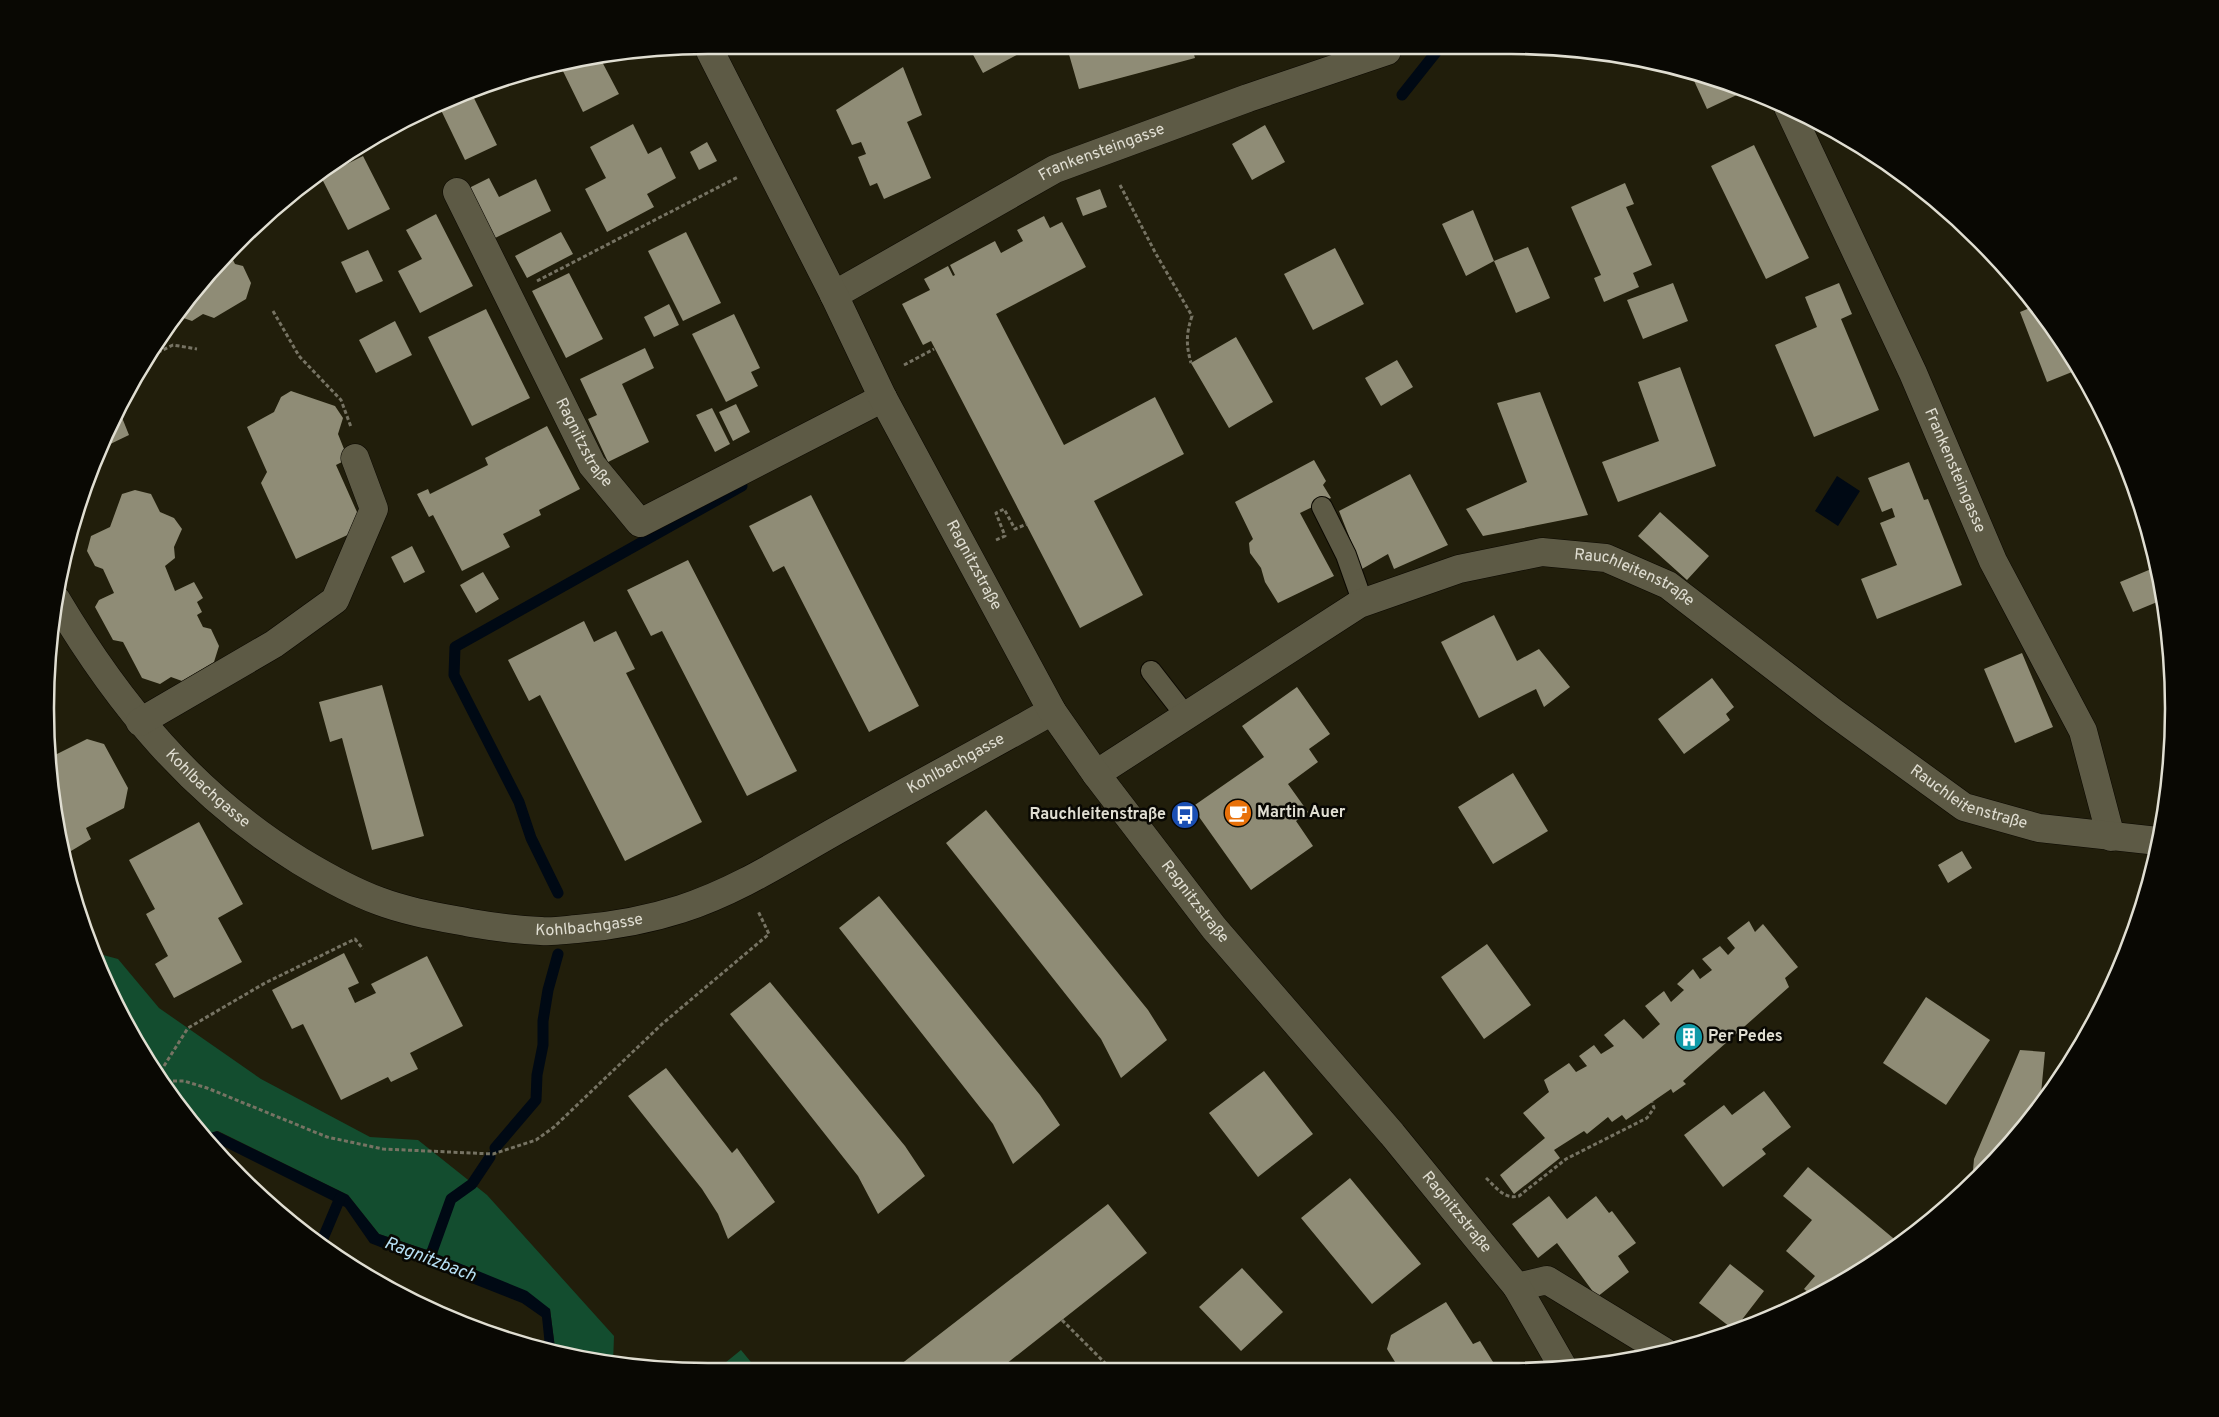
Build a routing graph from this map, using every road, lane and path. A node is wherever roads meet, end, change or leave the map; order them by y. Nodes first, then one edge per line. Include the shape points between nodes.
1 (712, 54) edge
2 (1378, 54) edge
3 (1793, 118) edge
4 (739, 177) dead end
5 (1120, 185) dead end
6 (457, 192) dead end
7 (509, 295) junction
8 (834, 295) junction
9 (273, 311) dead end
10 (198, 349) dead end
11 (934, 349) dead end
12 (160, 352) edge
13 (1191, 363) dead end
14 (897, 369) dead end
15 (883, 398) junction
16 (355, 458) joint
17 (1322, 506) dead end
18 (1026, 524) dead end
19 (1003, 530) dead end
20 (1363, 603) junction
21 (62, 608) edge
22 (1151, 671) dead end
23 (1052, 711) junction
24 (1186, 716) junction
25 (140, 722) junction
26 (1096, 774) junction
27 (2111, 838) junction
28 (2152, 841) edge
29 (743, 883) junction
30 (363, 949) dead end
31 (162, 1068) edge
32 (171, 1081) edge
33 (1652, 1102) dead end
34 (1486, 1178) dead end
35 (1517, 1287) junction
36 (1062, 1320) dead end
37 (1656, 1347) edge
38 (1560, 1361) edge
39 (1105, 1363) edge

1 - 8 street, Ragnitzstraße
2 - 8 street, Frankensteingasse via 1054,169
3 - 27 street, Frankensteingasse via 1913,373 1993,562 2083,731
4 - 7 path
5 - 13 path via 1192,316 1186,334
6 - 7 street, Ragnitzstraße
7 - 15 street, Ragnitzstraße via 592,465 640,522
8 - 15 street, Ragnitzstraße
9 - 16 path via 299,356 341,400 358,443
10 - 12 path via 174,345
11 - 14 path
15 - 23 street, Ragnitzstraße
16 - 25 street via 374,509 335,600 274,644
17 - 20 lane via 1346,555
18 - 19 path via 1015,529 1004,509 996,513
20 - 24 street, Rauchleitenstraße
20 - 27 street, Rauchleitenstraße via 1458,568 1542,552 1606,558 1668,585 1833,712 1964,807 2039,828
21 - 25 street, Kohlbachgasse via 110,683
22 - 24 lane
23 - 26 street, Ragnitzstraße
23 - 29 street, Kohlbachgasse
24 - 26 street, Rauchleitenstraße
25 - 29 street, Kohlbachgasse via 169,755 223,806 279,848 328,878 379,901 422,914 544,932 640,920 684,908
26 - 35 street, Ragnitzstraße via 1219,935 1392,1134
27 - 28 street, Rauchleitenstraße
29 - 32 path via 769,934 662,1024 554,1127 536,1140 493,1154 355,1145 327,1137 207,1088
30 - 31 path via 355,939 265,983 188,1028
33 - 34 path via 1654,1108 1647,1118 1556,1163 1518,1196 1505,1196
35 - 37 street via 1547,1280
35 - 38 street, Ragnitzstraße
36 - 39 path

